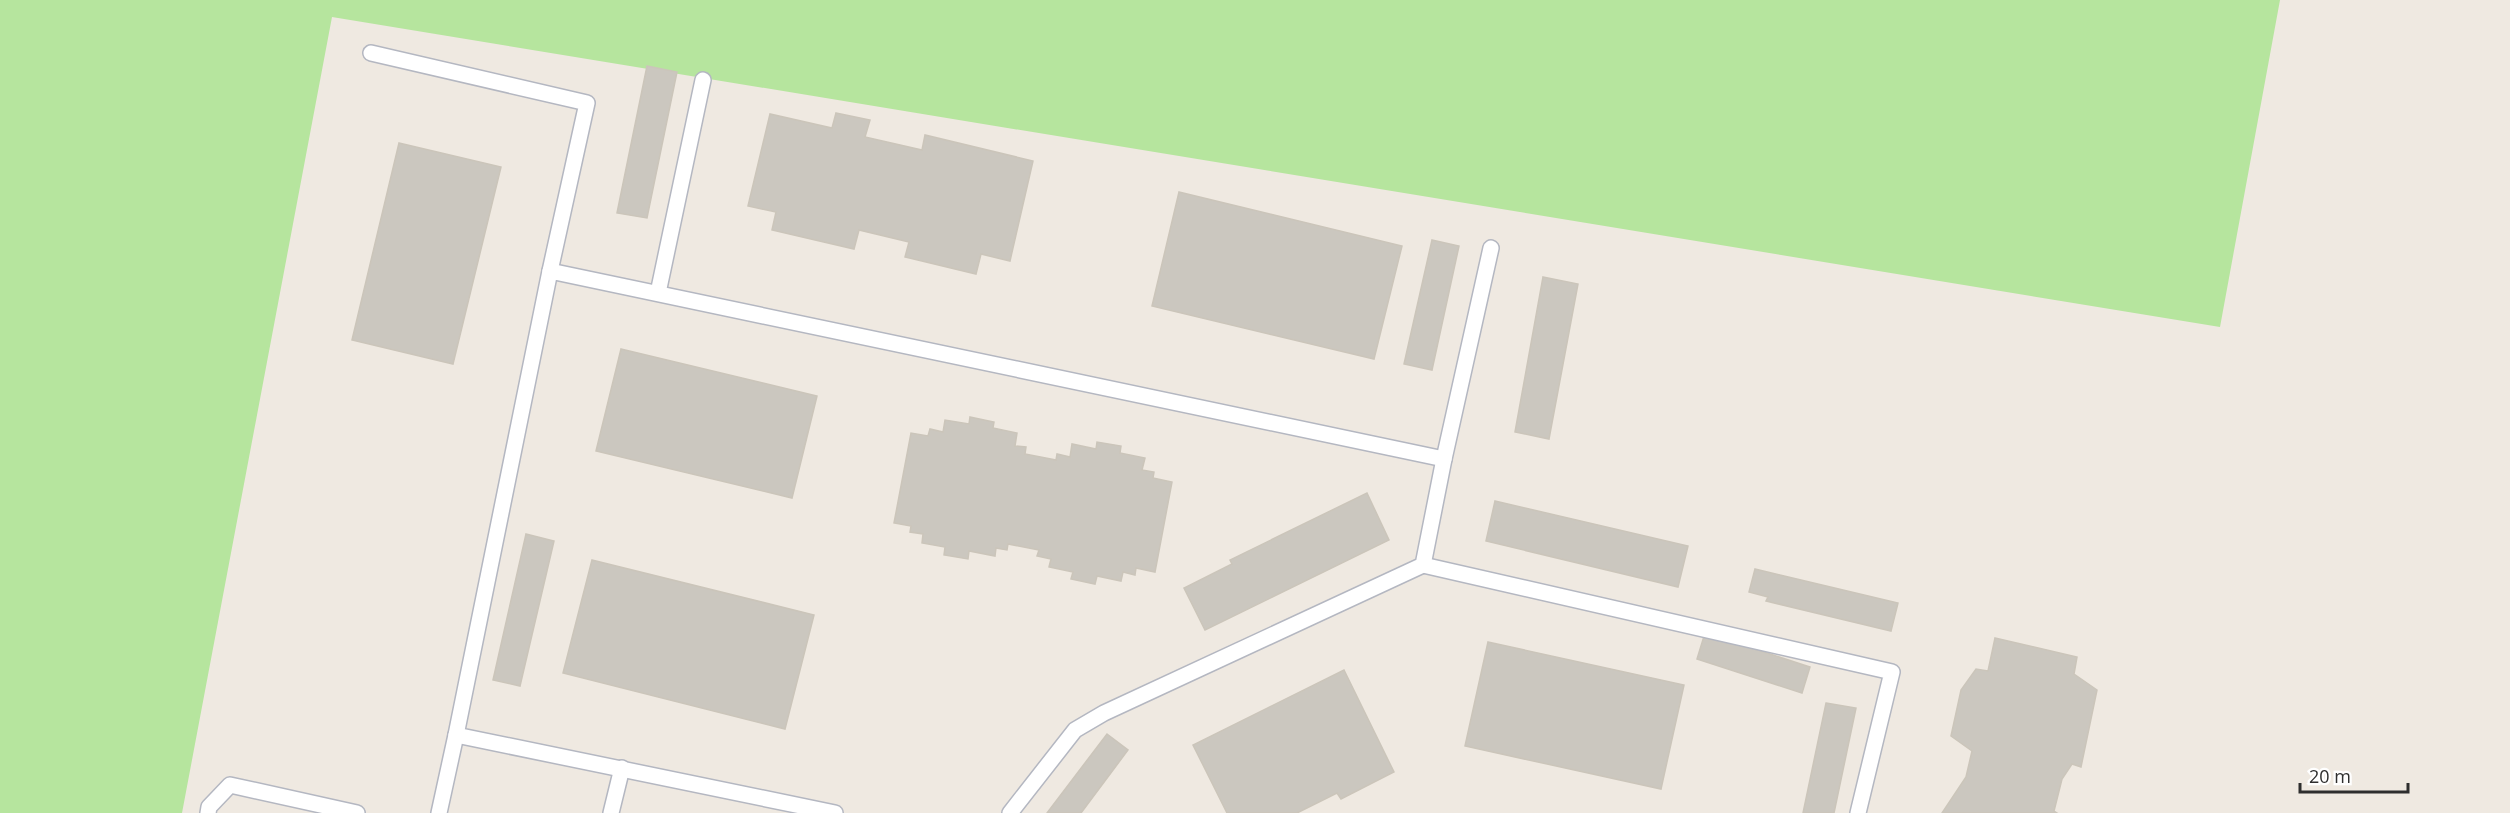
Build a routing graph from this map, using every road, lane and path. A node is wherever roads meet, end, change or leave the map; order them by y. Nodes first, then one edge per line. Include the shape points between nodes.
1 (371, 53) dead end
2 (702, 80) dead end
3 (1491, 248) dead end
4 (550, 271) junction
5 (658, 293) junction
6 (1444, 459) junction
7 (1423, 565) junction
8 (456, 735) junction
9 (622, 768) junction
10 (208, 813) edge
11 (357, 813) edge
12 (439, 813) edge
13 (611, 813) edge
14 (835, 813) edge
15 (1010, 813) edge
16 (1858, 813) edge

1 - 4 lane via 587,103
2 - 5 lane
3 - 6 lane
4 - 5 lane
4 - 8 lane
5 - 6 lane
6 - 7 lane
7 - 15 lane via 1104,713 1076,730
7 - 16 lane via 1892,672
8 - 9 lane
8 - 12 lane
9 - 13 lane
9 - 14 lane
10 - 11 lane via 230,785

